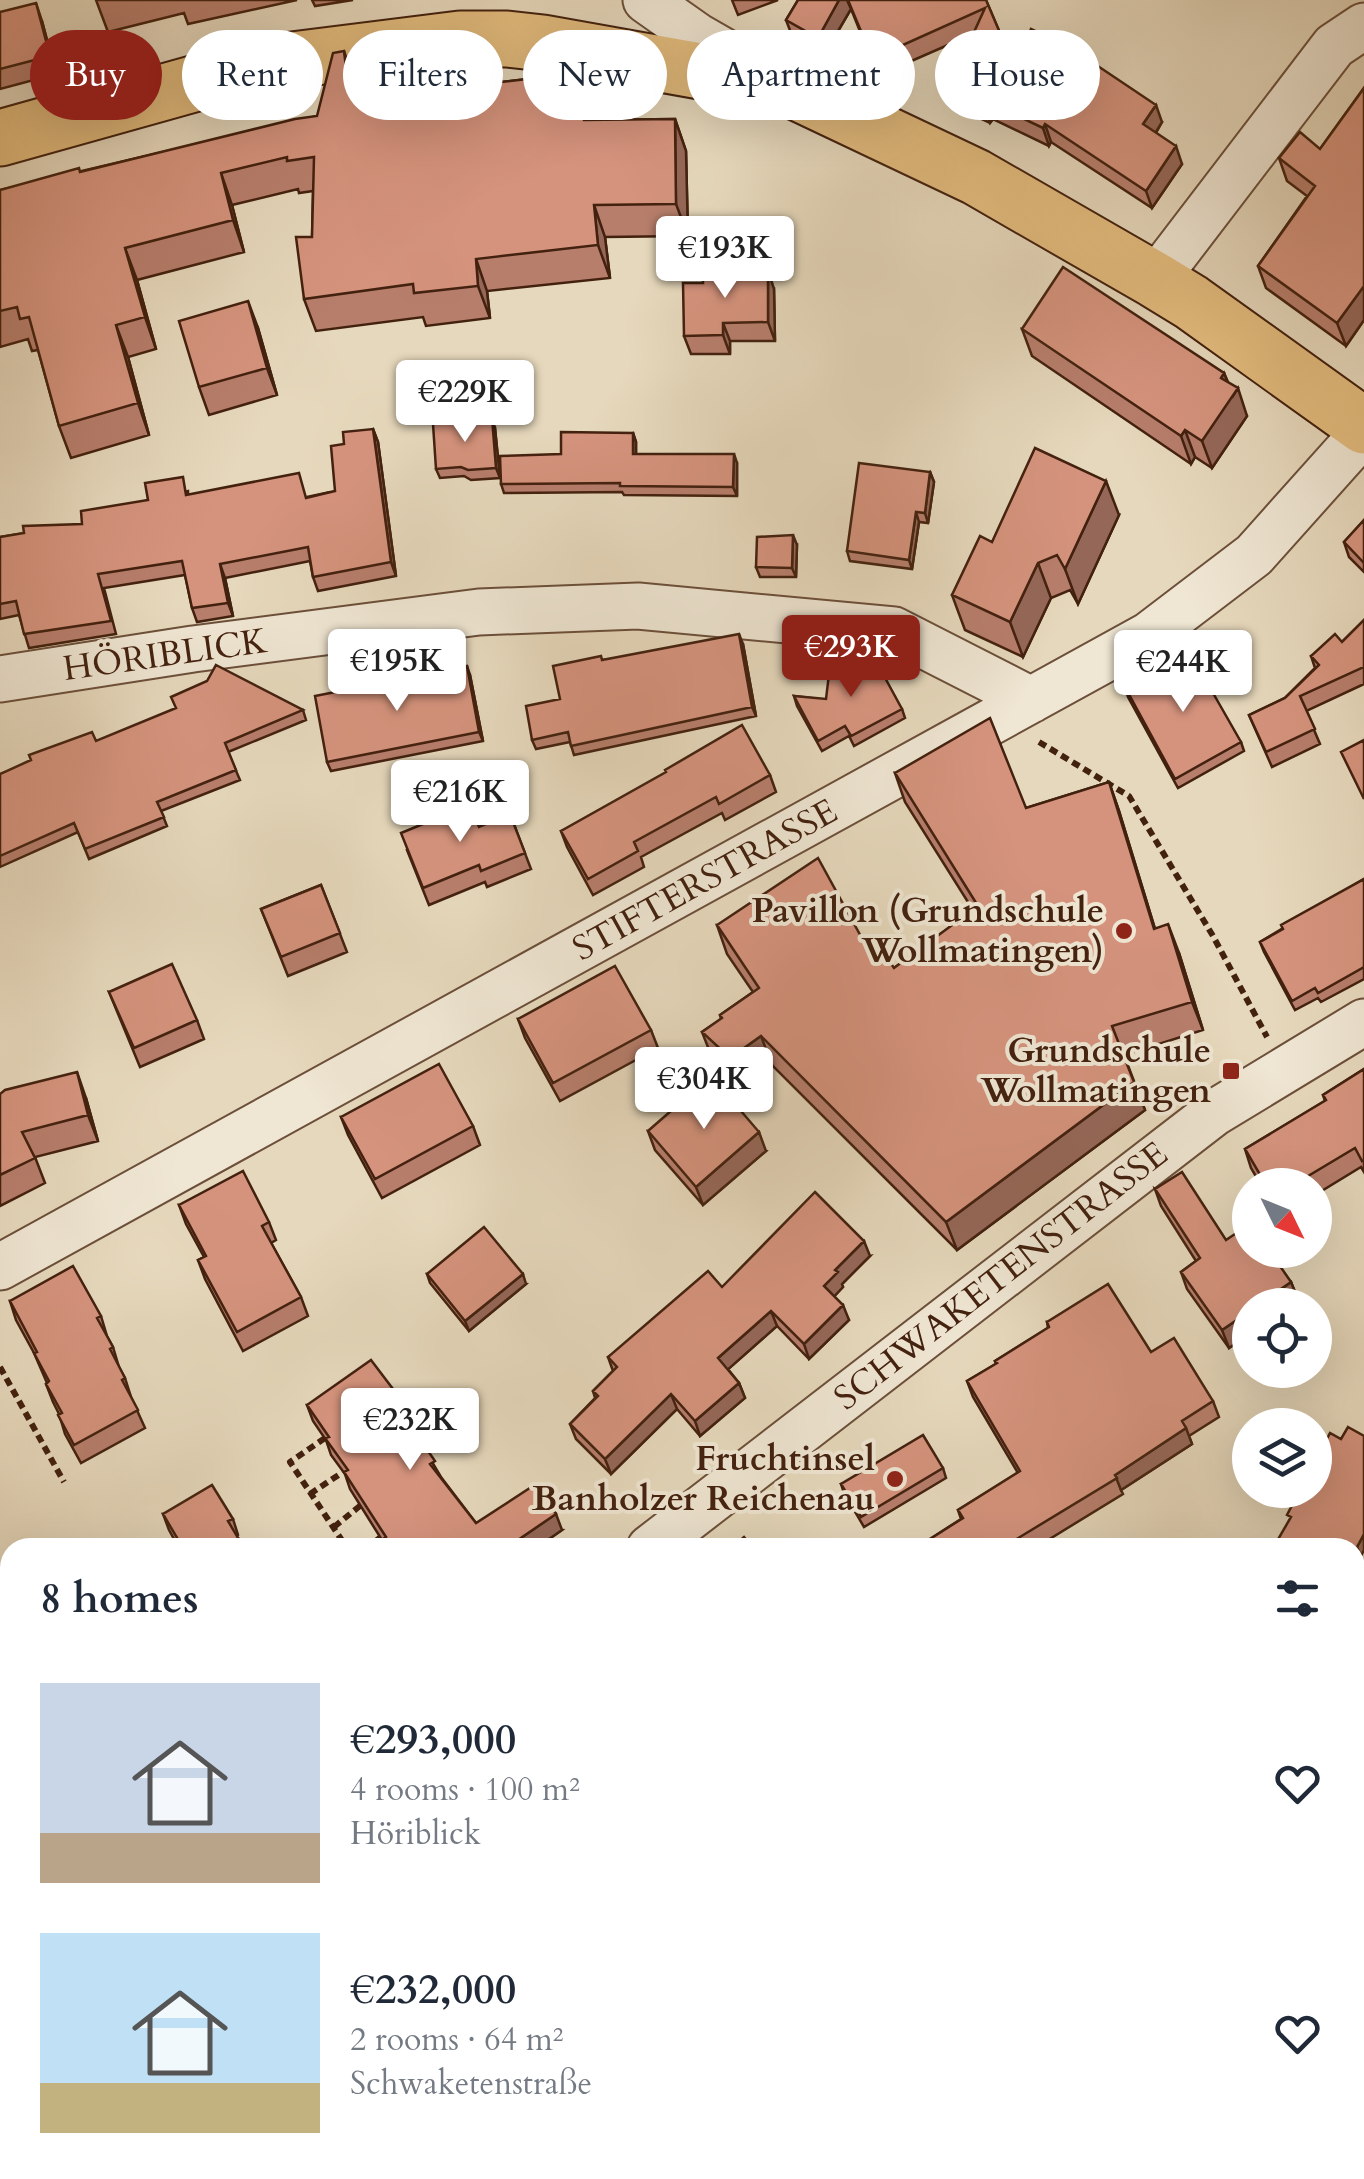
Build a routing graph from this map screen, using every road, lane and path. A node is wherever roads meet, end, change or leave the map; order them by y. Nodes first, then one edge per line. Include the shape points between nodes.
1 (646, 0) edge
2 (1364, 26) edge
3 (688, 30) edge
4 (687, 69) edge
5 (856, 120) edge
6 (0, 138) edge
7 (1155, 280) junction
8 (1364, 429) edge
9 (0, 679) edge
10 (1018, 707) junction
11 (1364, 1022) edge
12 (1288, 1066) junction
13 (0, 1267) edge
14 (0, 1367) edge
15 (325, 1438) edge
16 (344, 1472) edge
17 (64, 1482) dead end
18 (310, 1494) junction
19 (362, 1505) edge
20 (334, 1527) junction
21 (341, 1538) edge
22 (663, 1538) edge

1 - 3 street
2 - 7 street via 1334,46
4 - 6 main road via 543,43 460,39 268,63
5 - 7 main road via 976,177
7 - 8 main road
8 - 10 street, STIFTERSTRASSE via 1254,555 1149,635
9 - 10 street, HÖRIBLICK via 480,612 638,606 894,630
10 - 12 path via 1030,738 1129,796
10 - 13 street, STIFTERSTRASSE
11 - 12 street, SCHWAKETENSTRASSE
12 - 22 street, SCHWAKETENSTRASSE via 1214,1112
14 - 17 path
15 - 18 path via 290,1462
16 - 18 path
18 - 20 path
19 - 20 path
20 - 21 path

